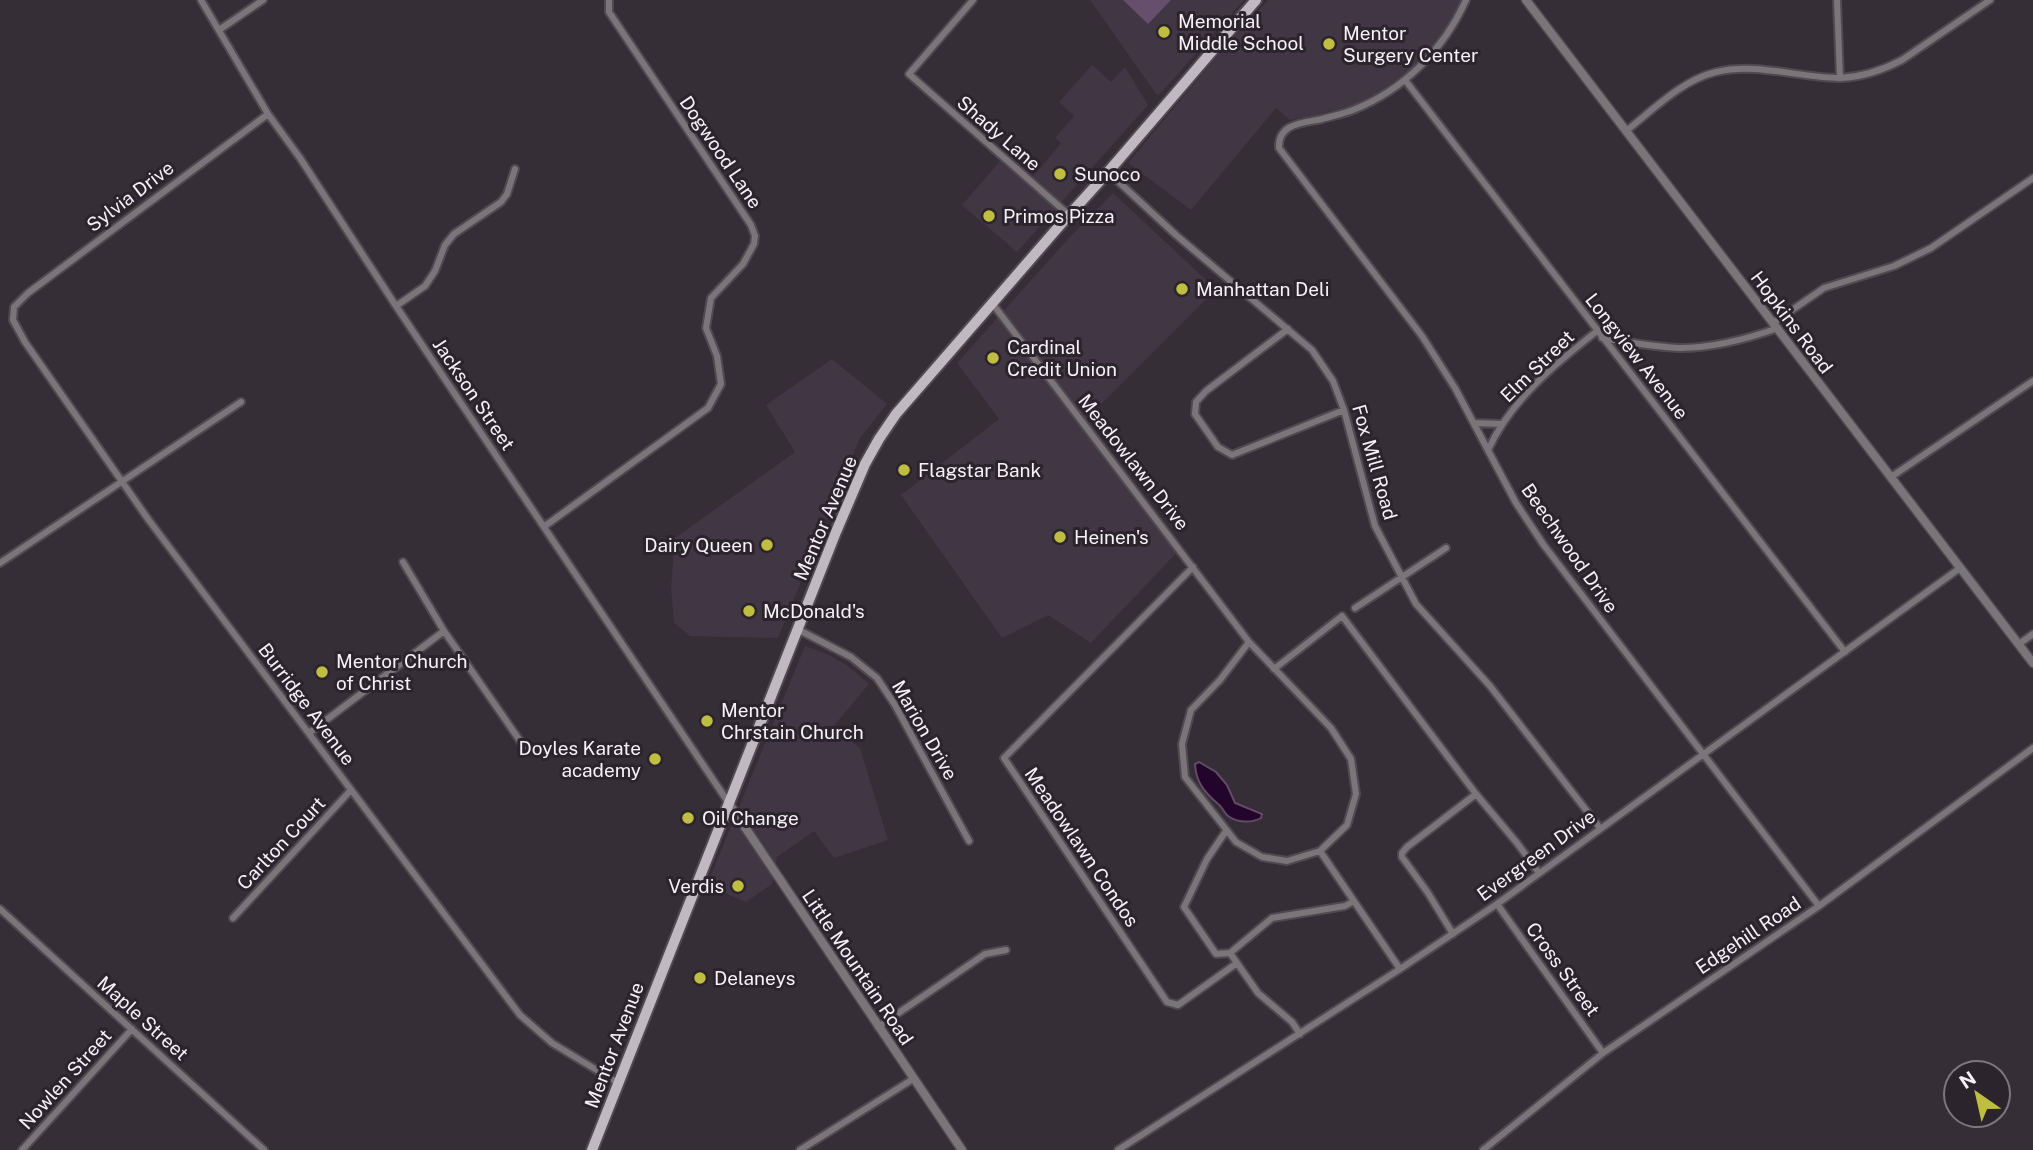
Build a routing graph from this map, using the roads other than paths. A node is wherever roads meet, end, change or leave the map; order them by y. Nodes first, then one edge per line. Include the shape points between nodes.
1 (201, 0) edge
2 (263, 0) edge
3 (609, 0) edge
4 (973, 0) edge
5 (1256, 0) edge
6 (1466, 0) edge
7 (1526, 0) edge
8 (1837, 0) edge
9 (1990, 0) edge
10 (219, 30) junction
11 (1840, 78) junction
12 (1405, 80) junction
13 (268, 114) junction
14 (1626, 131) junction
15 (515, 169) dead end
16 (1108, 172) junction
17 (2033, 178) edge
18 (1069, 215) junction
19 (992, 303) junction
20 (396, 306) junction
21 (14, 307) joint
22 (1776, 326) junction
23 (1288, 329) junction
24 (1597, 331) junction
25 (1602, 338) junction
26 (2033, 382) edge
27 (241, 402) dead end
28 (1345, 410) junction
29 (1474, 423) junction
30 (1502, 424) junction
31 (1488, 450) junction
32 (1891, 477) junction
33 (121, 480) junction
34 (545, 526) junction
35 (1446, 548) dead end
36 (403, 562) dead end
37 (0, 563) edge
38 (1193, 567) junction
39 (1960, 568) junction
40 (1401, 576) junction
41 (1355, 608) dead end
42 (799, 630) junction
43 (444, 631) junction
44 (2033, 634) edge
45 (1249, 642) junction
46 (2019, 644) junction
47 (1845, 652) junction
48 (2033, 663) edge
49 (1274, 669) junction
50 (309, 733) junction
51 (525, 748) dead end
52 (2033, 748) edge
53 (1703, 755) junction
54 (351, 790) junction
55 (1476, 794) junction
56 (728, 802) junction
57 (1600, 828) junction
58 (1227, 831) junction
59 (969, 841) dead end
60 (1320, 851) junction
61 (1539, 873) junction
62 (1354, 901) junction
63 (1497, 904) junction
64 (1819, 906) junction
65 (0, 909) edge
66 (233, 918) dead end
67 (1453, 934) junction
68 (1006, 950) dead end
69 (1230, 953) junction
70 (1237, 963) junction
71 (1400, 970) junction
72 (878, 1027) junction
73 (132, 1029) junction
74 (1300, 1034) junction
75 (1603, 1053) junction
76 (913, 1079) junction
77 (618, 1083) junction
78 (260, 1149) edge
79 (22, 1150) edge
80 (592, 1150) edge
81 (800, 1150) edge
82 (962, 1150) edge
83 (1118, 1150) edge
84 (1483, 1150) edge

1 - 10 street, Jackson Street
2 - 10 street
3 - 34 street, Dogwood Lane via 609,12 755,236 743,264 711,298 706,328 721,384 708,408
4 - 18 street, Shady Lane via 909,74
5 - 16 main road, Mentor Avenue
6 - 12 street via 1441,45
7 - 14 street, Hopkins Road
8 - 11 street
9 - 11 street via 1902,60 1874,72
10 - 13 street, Jackson Street
11 - 14 street via 1759,70 1715,72 1672,94
12 - 24 street, Longview Avenue
12 - 29 street, Beechwood Drive via 1356,109 1294,124 1282,134 1281,153 1406,314
13 - 20 street, Jackson Street
13 - 21 street, Sylvia Drive
14 - 22 street, Hopkins Road
15 - 20 street via 501,202 454,234 425,286
16 - 18 main road, Mentor Avenue
16 - 23 street, Fox Mill Road
17 - 22 street, Elm Street via 1931,248 1886,269 1824,288
18 - 19 main road, Mentor Avenue
19 - 38 street, Meadowlawn Drive
19 - 42 main road, Mentor Avenue via 879,439 857,481
20 - 34 street, Jackson Street
21 - 33 street, Burridge Avenue via 13,320 25,342
22 - 25 street, Elm Street via 1716,345 1682,348
22 - 32 street, Hopkins Road
23 - 28 street, Fox Mill Road via 1323,365
23 - 28 street via 1196,402 1195,414 1218,447 1232,456
24 - 25 street, Longview Avenue
24 - 30 street, Elm Street via 1551,369
25 - 47 street, Longview Avenue
26 - 32 street
27 - 33 street
28 - 40 street, Fox Mill Road via 1375,526
29 - 30 street, Elm Street
29 - 31 street, Beechwood Drive
30 - 31 street, Elm Street
31 - 53 street, Beechwood Drive via 1543,544
32 - 39 street, Hopkins Road
33 - 37 street
33 - 50 street, Burridge Avenue
34 - 56 street, Jackson Street
35 - 40 street
36 - 43 street
38 - 45 street, Meadowlawn Drive
38 - 70 street, Meadowlawn Condos via 1004,758 1167,1002 1178,1005
39 - 46 street, Hopkins Road
39 - 47 street, Evergreen Drive
40 - 41 street
40 - 57 street, Fox Mill Road via 1416,604 1490,686
42 - 56 main road, Mentor Avenue
42 - 59 street, Marion Drive via 839,650 877,678
43 - 50 street
43 - 51 street
44 - 46 street
45 - 49 street, Meadowlawn Drive
45 - 58 street, Meadowlawn Drive via 1191,710 1182,744 1185,777
46 - 48 street, Hopkins Road
47 - 53 street, Evergreen Drive
49 - 55 street via 1342,616
49 - 60 street, Meadowlawn Drive via 1331,728 1351,759 1356,794 1347,825
50 - 54 street, Burridge Avenue
52 - 64 street, Edgehill Road
53 - 57 street, Evergreen Drive
53 - 64 street, Beechwood Drive
54 - 66 street, Carlton Court
54 - 77 street, Burridge Avenue via 520,1015 552,1043
55 - 61 street
55 - 67 street via 1402,853
56 - 72 street, Little Mountain Road
56 - 77 main road, Mentor Avenue
57 - 61 street, Evergreen Drive
58 - 60 street, Meadowlawn Drive via 1262,857 1287,861
58 - 69 street via 1207,859 1184,908 1216,954
60 - 62 street
61 - 63 street, Evergreen Drive
62 - 69 street via 1272,918
62 - 71 street
63 - 67 street, Evergreen Drive
63 - 75 street, Cross Street
64 - 75 street, Edgehill Road
65 - 73 street, Maple Street
67 - 71 street, Evergreen Drive
68 - 72 street via 985,954
69 - 70 street
70 - 74 street via 1258,993
71 - 74 street, Evergreen Drive
72 - 76 street, Little Mountain Road
73 - 78 street, Maple Street
73 - 79 street, Nowlen Street
74 - 83 street, Evergreen Drive
75 - 84 street, Edgehill Road
76 - 81 street
76 - 82 street, Little Mountain Road
77 - 80 main road, Mentor Avenue

